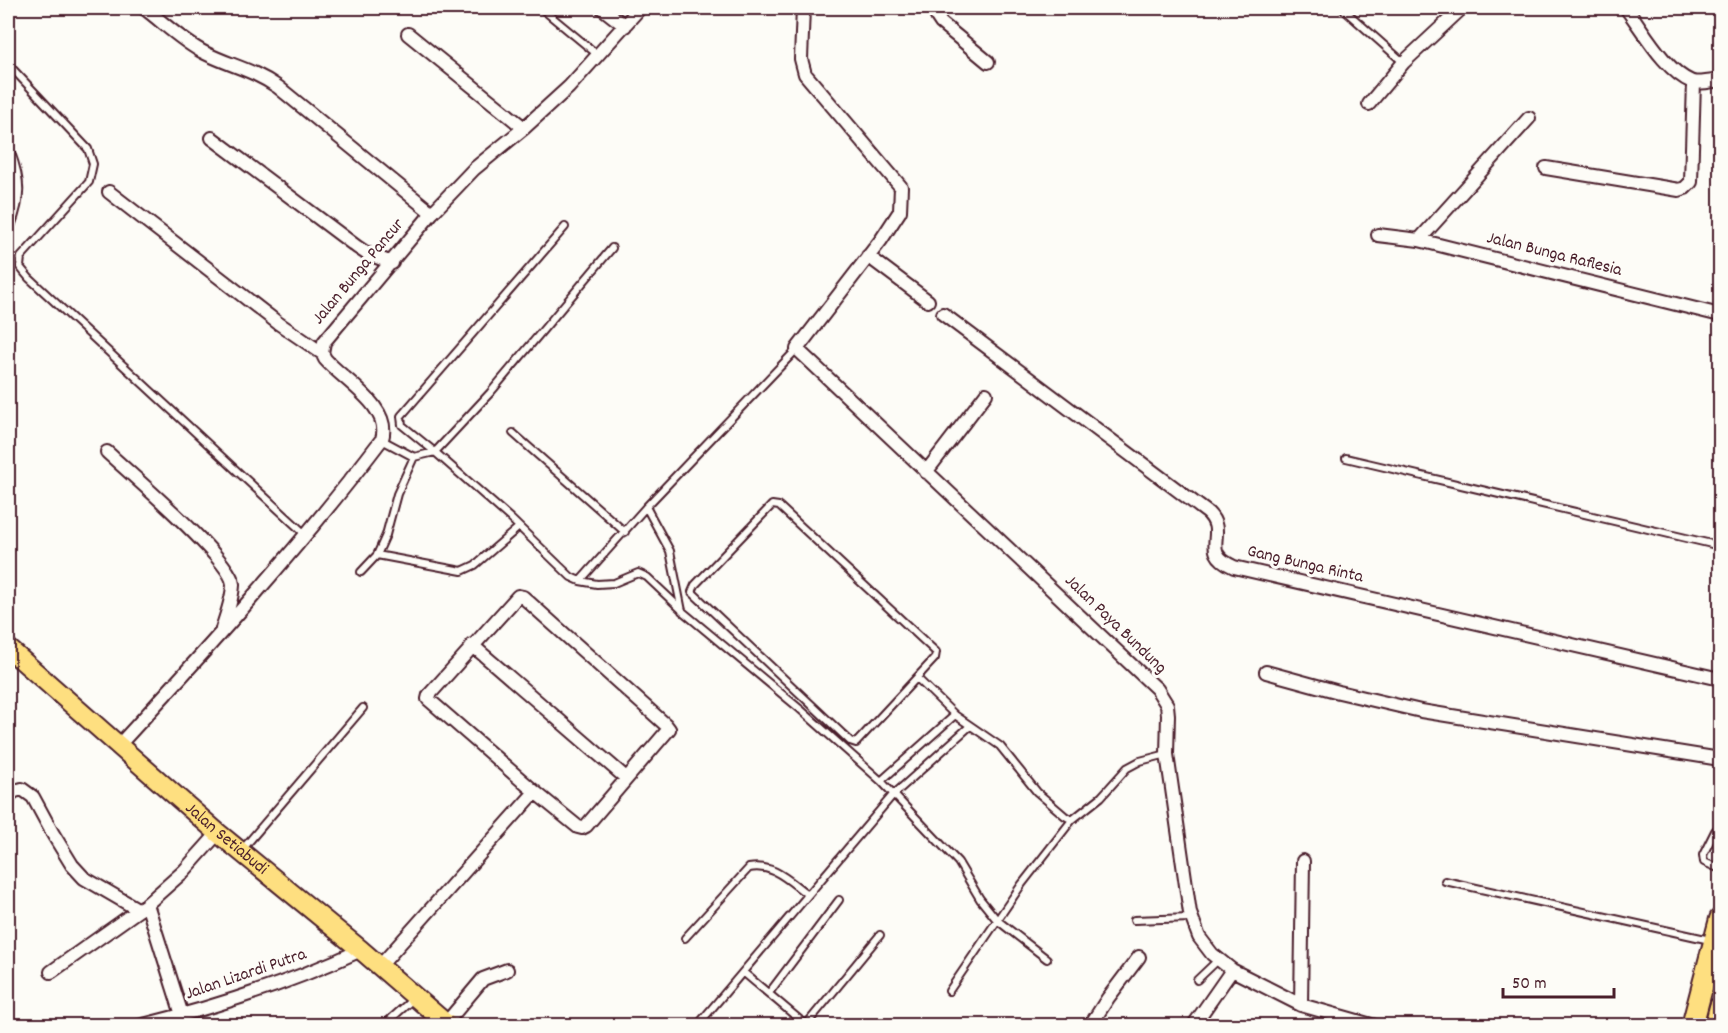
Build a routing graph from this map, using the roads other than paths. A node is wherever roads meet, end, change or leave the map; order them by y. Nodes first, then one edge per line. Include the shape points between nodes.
1 (144, 8) edge
2 (541, 8) edge
3 (602, 8) edge
4 (640, 8) edge
5 (803, 8) edge
6 (942, 8) edge
7 (1342, 8) edge
8 (1462, 8) edge
9 (1626, 8) edge
10 (625, 26) junction
11 (408, 34) dead end
12 (598, 56) junction
13 (988, 62) dead end
14 (1404, 62) junction
15 (8, 64) edge
16 (1720, 80) edge
17 (1694, 82) junction
18 (1369, 104) dead end
19 (1529, 118) dead end
20 (524, 128) junction
21 (212, 138) dead end
22 (8, 153) edge
23 (1546, 168) dead end
24 (109, 192) dead end
25 (432, 213) junction
26 (8, 226) edge
27 (565, 227) dead end
28 (1378, 235) dead end
29 (1419, 240) junction
30 (612, 248) dead end
31 (868, 256) junction
32 (392, 263) junction
33 (928, 301) dead end
34 (943, 314) dead end
35 (1720, 315) edge
36 (797, 349) junction
37 (322, 353) junction
38 (986, 394) dead end
39 (513, 433) dead end
40 (382, 439) junction
41 (107, 452) dead end
42 (435, 452) junction
43 (414, 457) junction
44 (1346, 458) dead end
45 (926, 472) junction
46 (646, 507) junction
47 (519, 527) junction
48 (625, 532) junction
49 (306, 535) junction
50 (1720, 546) edge
51 (377, 555) junction
52 (361, 572) dead end
53 (580, 581) junction
54 (682, 610) junction
55 (221, 633) junction
56 (472, 645) junction
57 (8, 648) edge
58 (1266, 672) dead end
59 (917, 678) junction
60 (1720, 679) edge
61 (363, 708) dead end
62 (955, 715) junction
63 (970, 726) junction
64 (119, 745) junction
65 (1167, 754) junction
66 (1720, 759) edge
67 (626, 778) junction
68 (880, 781) junction
69 (535, 792) junction
70 (8, 796) edge
71 (892, 796) junction
72 (1072, 820) junction
73 (1720, 828) edge
74 (218, 833) junction
75 (241, 851) junction
76 (1303, 861) dead end
77 (1720, 869) edge
78 (1445, 881) dead end
79 (807, 894) junction
80 (839, 900) dead end
81 (143, 907) junction
82 (1191, 917) junction
83 (1720, 919) edge
84 (997, 920) junction
85 (1134, 920) dead end
86 (880, 935) dead end
87 (685, 938) dead end
88 (1714, 941) junction
89 (361, 950) junction
90 (1139, 957) dead end
91 (1047, 959) dead end
92 (1218, 960) junction
93 (380, 966) junction
94 (1232, 969) junction
95 (507, 970) dead end
96 (51, 972) dead end
97 (743, 972) junction
98 (1197, 980) dead end
99 (949, 991) dead end
100 (769, 993) junction
101 (416, 996) junction
102 (1301, 1005) junction
103 (1720, 1007) edge
104 (182, 1016) junction
105 (448, 1024) edge
106 (139, 1026) edge
107 (382, 1026) edge
108 (697, 1026) edge
109 (1090, 1026) edge
110 (1194, 1026) edge
111 (1375, 1026) edge
112 (1692, 1026) edge
113 (1715, 1026) edge

1 - 25 street via 187,42 278,87
2 - 12 lane
3 - 10 street
4 - 10 street, Jalan Bunga Pancur
5 - 31 street via 801,59 805,74 901,187 900,211
6 - 13 street via 937,17 941,23
7 - 14 lane
8 - 14 street
9 - 17 street via 1667,62
10 - 12 street, Jalan Bunga Pancur
11 - 20 street
12 - 20 street, Jalan Bunga Pancur
14 - 18 street
15 - 49 lane via 88,149 93,164 89,182 21,257 20,267
16 - 17 street
17 - 23 street via 1691,182 1685,188
19 - 29 street
20 - 25 street, Jalan Bunga Pancur via 474,169
21 - 32 street via 357,247
22 - 26 street via 17,190
24 - 37 street
25 - 32 street, Jalan Bunga Pancur
27 - 42 lane via 401,416 402,425
28 - 29 street, Jalan Bunga Raflesia
29 - 35 street, Jalan Bunga Raflesia
30 - 42 lane
31 - 33 street
31 - 36 street
32 - 37 street, Jalan Bunga Pancur via 332,331
34 - 60 street, Gang Bunga Rinta via 1208,513 1216,523 1216,554 1225,563
36 - 45 street, Jalan Paya Bundung
36 - 46 lane
37 - 40 street, Jalan Bunga Pancur via 376,409 383,422
38 - 45 street
39 - 48 lane
40 - 43 lane
40 - 49 street
41 - 55 street via 204,542 228,572 232,584
42 - 43 lane
42 - 47 lane
43 - 51 lane
44 - 50 lane
45 - 65 street, Jalan Paya Bundung via 1157,689 1167,705
46 - 48 lane
46 - 54 lane via 670,551
47 - 51 lane via 475,565 462,571
47 - 53 lane
48 - 53 lane
49 - 55 street
51 - 52 lane
53 - 54 lane via 614,583 638,573
54 - 68 lane
55 - 64 street
56 - 67 street
56 - 67 street via 515,598 523,597 668,727
56 - 69 street via 428,699
57 - 64 main road, Jalan Setiabudi
58 - 66 street via 1421,711
59 - 59 lane via 936,652 776,505 692,589 852,743 858,742
59 - 62 lane
61 - 75 lane
62 - 63 lane
62 - 68 lane
63 - 71 lane
63 - 72 lane via 1000,746 1038,792
64 - 74 main road, Jalan Setiabudi
65 - 72 lane via 1127,768 1101,797
65 - 82 street, Jalan Paya Bundung
67 - 69 street via 582,828
68 - 71 lane
69 - 93 street
70 - 81 street via 22,789 33,797 72,865 84,878
71 - 79 lane
71 - 84 lane via 958,862
72 - 84 lane
73 - 77 lane via 1703,855 1704,862
74 - 75 main road, Jalan Setiabudi
74 - 81 street via 184,871
75 - 89 main road, Jalan Setiabudi
76 - 102 street
78 - 88 lane
79 - 87 lane via 773,869 749,868
79 - 97 lane
80 - 100 lane
81 - 96 street
81 - 104 street
82 - 85 lane
82 - 92 street, Jalan Paya Bundung via 1199,937
83 - 88 highway
84 - 91 lane
84 - 99 lane
86 - 100 lane via 806,1025
88 - 112 highway
89 - 93 main road, Jalan Setiabudi
89 - 104 street, Jalan Lizardi Putra via 257,992
90 - 109 street
92 - 94 street, Jalan Paya Bundung
92 - 98 lane
93 - 101 main road, Jalan Setiabudi
94 - 102 street, Jalan Paya Bundung
94 - 110 street
95 - 105 street via 483,979
97 - 100 lane
97 - 108 lane
101 - 105 main road, Jalan Setiabudi
101 - 107 lane
102 - 111 street, Jalan Paya Bundung
103 - 113 highway
104 - 106 street, Jalan Lizardi Putra

